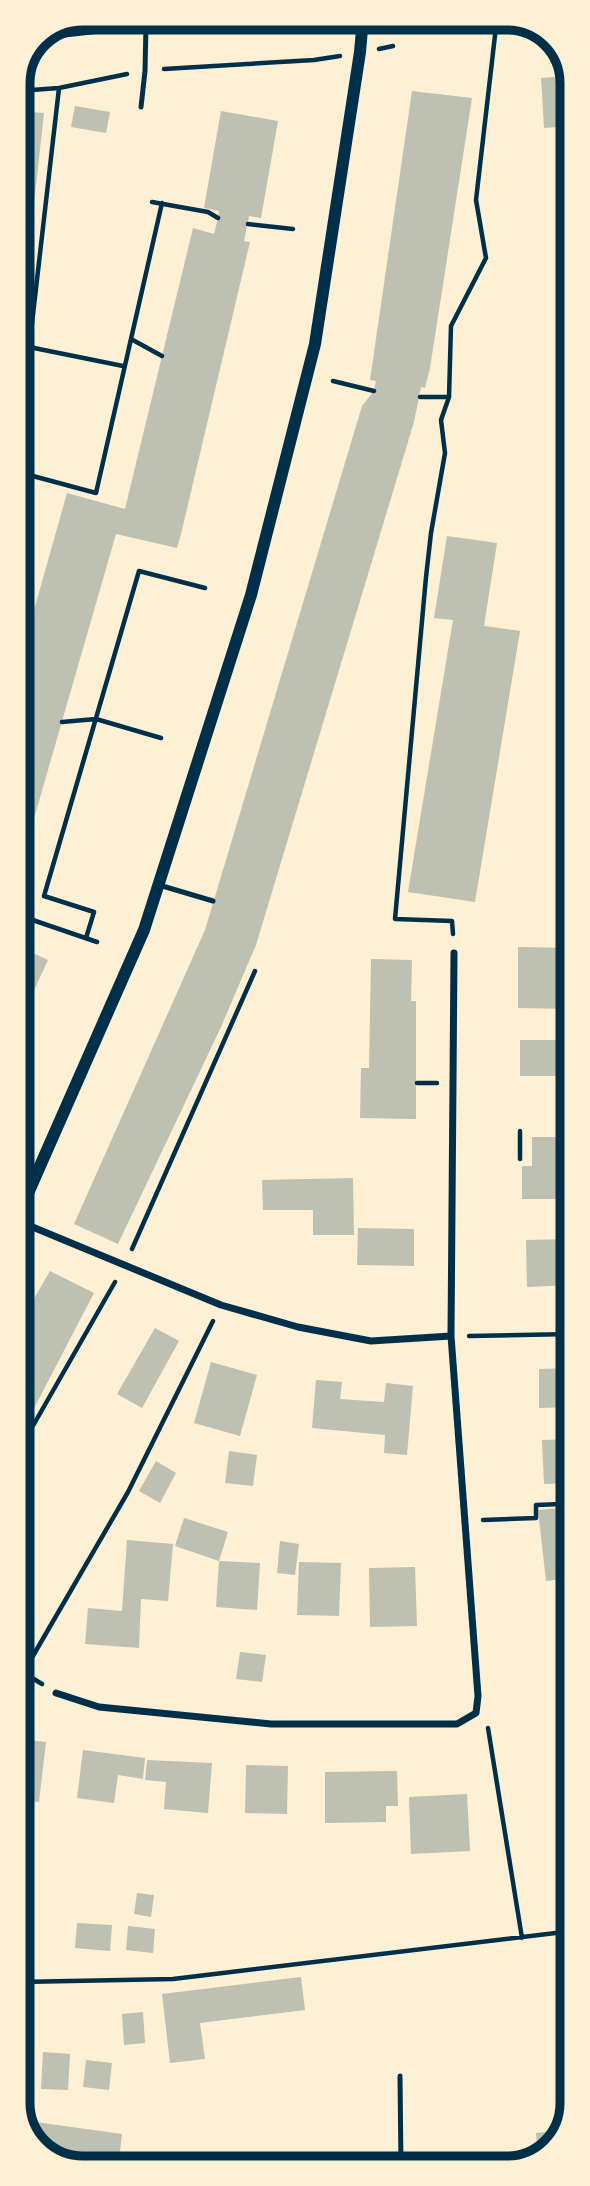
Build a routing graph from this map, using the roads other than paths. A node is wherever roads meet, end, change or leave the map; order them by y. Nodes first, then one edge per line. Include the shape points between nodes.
1 (99, 30) edge
2 (146, 30) edge
3 (362, 30) edge
4 (71, 33) joint
5 (62, 34) edge
6 (141, 107) dead end
7 (159, 885) junction
8 (213, 901) dead end
9 (454, 953) road end
10 (30, 1191) edge
11 (30, 1223) edge
12 (451, 1336) junction
13 (56, 1693) dead end
14 (400, 2076) dead end
15 (401, 2156) edge

1 - 4 street
2 - 6 lane
3 - 7 street via 315,345 251,595
4 - 5 street
7 - 8 lane
7 - 10 street via 144,930
9 - 12 street
11 - 12 street via 222,1305 298,1327 371,1341
12 - 13 street via 476,1713 457,1724 271,1724 99,1707
14 - 15 lane

